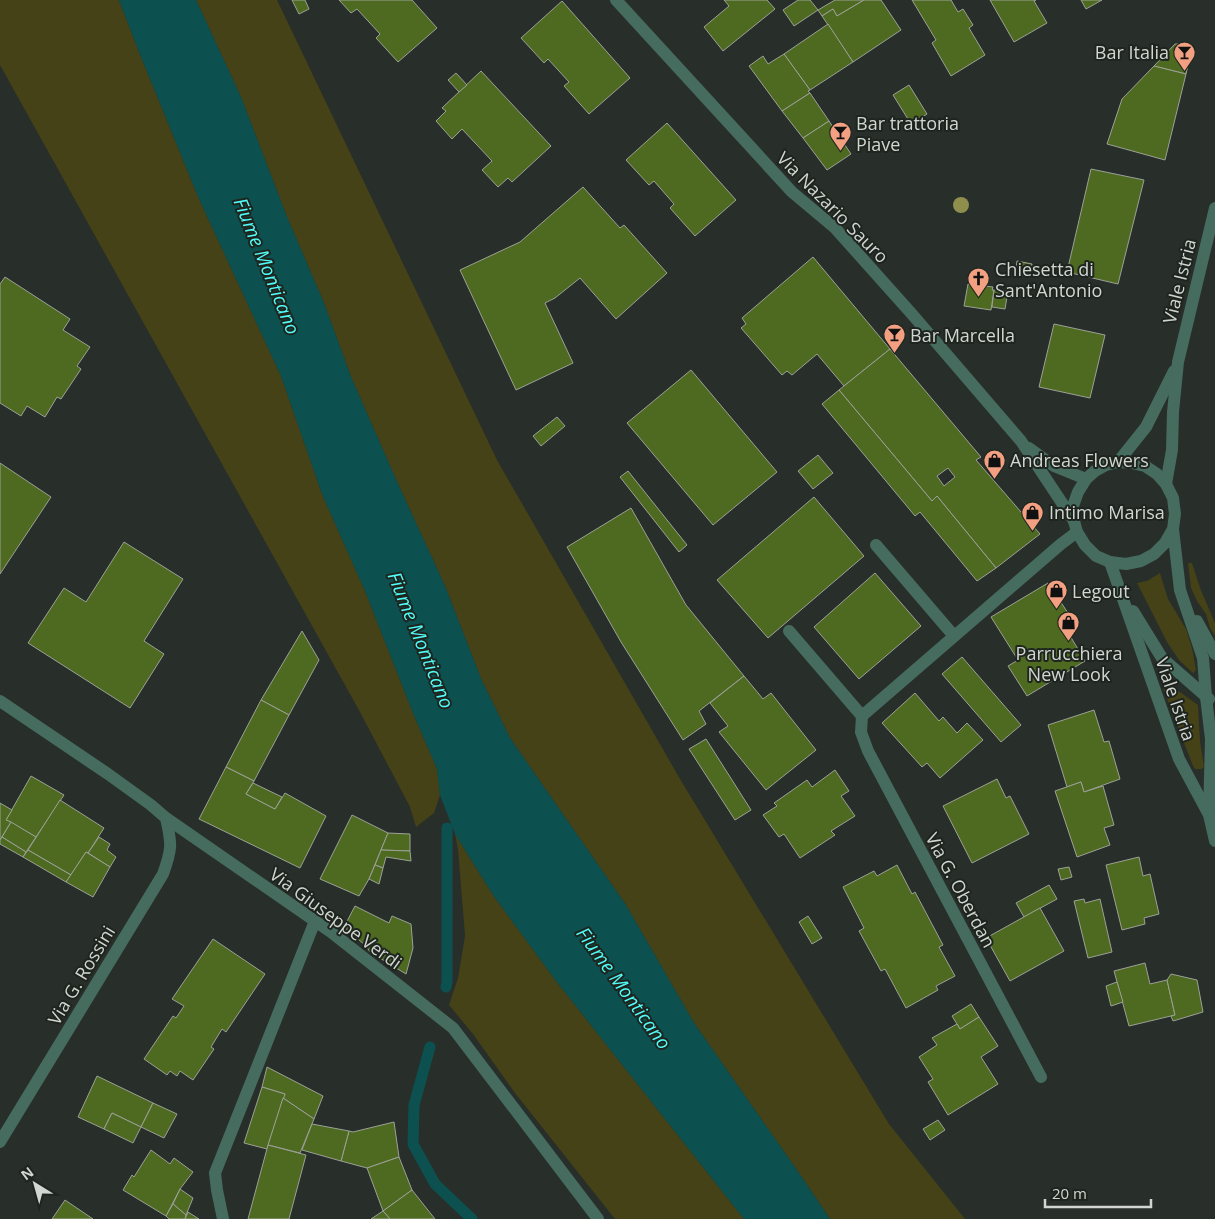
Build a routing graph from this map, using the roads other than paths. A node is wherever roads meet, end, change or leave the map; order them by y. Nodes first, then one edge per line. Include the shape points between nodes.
1 (616, 0) edge
2 (1215, 208) edge
3 (1178, 362) junction
4 (1021, 441) junction
5 (1118, 462) junction
6 (1086, 479) junction
7 (1166, 484) junction
8 (1075, 526) junction
9 (1172, 530) junction
10 (876, 545) dead end
11 (1110, 562) junction
12 (1180, 590) junction
13 (1120, 591) junction
14 (789, 631) dead end
15 (954, 636) junction
16 (1215, 654) edge
17 (0, 701) edge
18 (1211, 701) edge
19 (862, 716) junction
20 (1215, 786) edge
21 (1209, 815) junction
22 (166, 818) junction
23 (1215, 841) edge
24 (315, 921) junction
25 (1041, 1077) dead end
26 (0, 1142) edge
27 (223, 1219) edge
28 (598, 1219) edge

1 - 4 street, Via Nazario Sauro via 792,192 834,228
2 - 3 street, Viale Istria
3 - 5 street, Viale Istria via 1146,426
3 - 7 street, Viale Istria via 1172,450
4 - 6 street, Via Nazario Sauro via 1054,466
4 - 8 street, Via Nazario Sauro
5 - 6 street, Viale Istria via 1106,465
5 - 7 street, Viale Istria via 1145,466
6 - 8 street, Viale Istria via 1073,506
7 - 9 street, Viale Istria via 1173,498
8 - 11 street via 1085,545 1096,556
8 - 15 street via 1061,544
9 - 11 street via 1154,554 1141,561 1126,564
9 - 12 street, Viale Istria
10 - 15 street
11 - 13 street, Viale Istria
12 - 16 street
12 - 18 street, Viale Istria via 1203,658
13 - 18 street, Viale Istria via 1162,658
13 - 21 street, Viale Istria via 1179,759
14 - 19 street
15 - 19 street
17 - 22 street, Via Giuseppe Verdi via 108,774
18 - 21 street, Viale Istria
19 - 25 street, Via G. Oberdan via 861,732 868,751
20 - 21 street
21 - 23 street, Viale Istria
22 - 24 street, Via Giuseppe Verdi
22 - 26 street, Via G. Rossini via 171,839 163,874
24 - 27 street via 215,1173
24 - 28 street, Via Giuseppe Verdi via 453,1028

